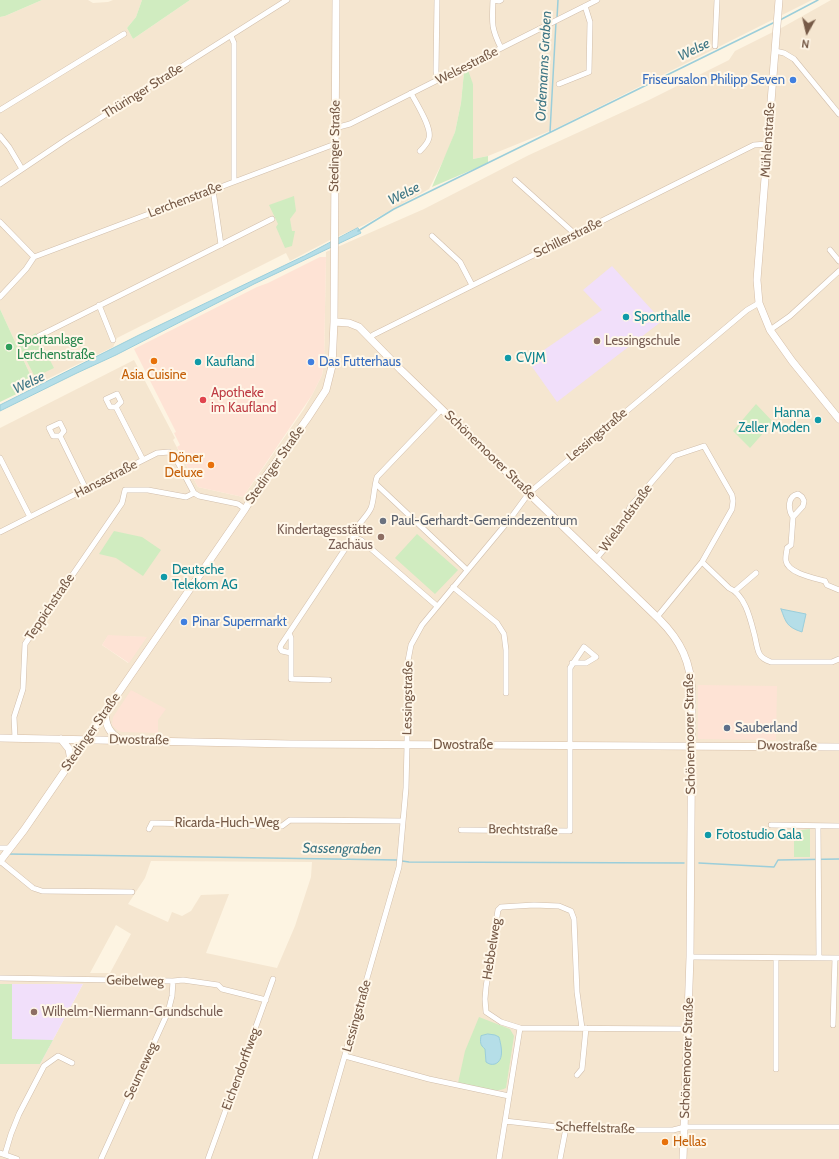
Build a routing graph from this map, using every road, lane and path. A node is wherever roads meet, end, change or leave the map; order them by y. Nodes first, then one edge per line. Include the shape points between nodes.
1 (287, 0) edge
2 (336, 0) edge
3 (437, 0) edge
4 (494, 0) edge
5 (501, 0) edge
6 (597, 0) edge
7 (717, 0) edge
8 (779, 0) edge
9 (585, 6) junction
10 (124, 34) dead end
11 (231, 36) junction
12 (715, 46) dead end
13 (501, 48) junction
14 (775, 52) junction
15 (438, 80) junction
16 (559, 84) dead end
17 (411, 93) junction
18 (0, 110) edge
19 (839, 114) edge
20 (335, 128) junction
21 (0, 136) edge
22 (335, 144) junction
23 (767, 144) junction
24 (420, 151) dead end
25 (22, 169) junction
26 (515, 180) dead end
27 (234, 181) junction
28 (0, 184) edge
29 (213, 190) junction
30 (272, 219) dead end
31 (0, 222) edge
32 (575, 234) junction
33 (432, 236) dead end
34 (221, 245) junction
35 (830, 250) dead end
36 (34, 257) junction
37 (839, 261) edge
38 (839, 271) edge
39 (472, 285) junction
40 (0, 297) edge
41 (759, 303) junction
42 (99, 306) junction
43 (334, 322) junction
44 (770, 330) junction
45 (39, 336) dead end
46 (370, 338) junction
47 (113, 340) dead end
48 (116, 407) dead end
49 (442, 409) junction
50 (839, 419) edge
51 (60, 436) dead end
52 (0, 458) edge
53 (143, 460) junction
54 (376, 484) junction
55 (86, 489) junction
56 (125, 490) joint
57 (194, 493) junction
58 (529, 493) junction
59 (246, 508) junction
60 (30, 517) junction
61 (793, 518) dead end
62 (0, 532) edge
63 (354, 537) junction
64 (596, 559) junction
65 (702, 562) junction
66 (467, 570) junction
67 (756, 573) dead end
68 (454, 587) junction
69 (839, 590) edge
70 (735, 591) junction
71 (437, 606) junction
72 (657, 617) junction
73 (289, 633) junction
74 (291, 653) junction
75 (839, 659) edge
76 (572, 663) dead end
77 (329, 680) dead end
78 (506, 693) dead end
79 (105, 713) junction
80 (0, 738) edge
81 (15, 738) junction
82 (61, 738) junction
83 (87, 739) junction
84 (121, 740) junction
85 (407, 745) junction
86 (570, 745) junction
87 (692, 746) junction
88 (839, 747) edge
89 (71, 761) junction
90 (403, 821) junction
91 (771, 825) dead end
92 (818, 826) junction
93 (839, 826) edge
94 (149, 829) dead end
95 (462, 830) dead end
96 (0, 848) edge
97 (4, 856) edge
98 (132, 892) dead end
99 (690, 957) junction
100 (776, 958) junction
101 (819, 958) junction
102 (837, 958) edge
103 (0, 978) edge
104 (273, 979) dead end
105 (173, 981) junction
106 (266, 1000) junction
107 (833, 1025) dead end
108 (520, 1028) junction
109 (584, 1028) junction
110 (687, 1029) junction
111 (345, 1056) junction
112 (72, 1063) dead end
113 (776, 1069) dead end
114 (577, 1075) dead end
115 (509, 1096) junction
116 (504, 1121) junction
117 (685, 1127) junction
118 (839, 1127) edge
119 (566, 1128) junction
120 (2, 1154) edge
121 (17, 1159) edge
122 (100, 1159) edge
123 (208, 1159) edge
124 (315, 1159) edge
125 (499, 1159) edge
126 (560, 1159) edge
127 (683, 1159) edge

1 - 11 street, Thüringer Straße
2 - 20 street, Stedinger Straße
3 - 15 street
4 - 5 street
4 - 13 street via 493,32
6 - 9 street, Welsestraße
7 - 12 street
8 - 14 street, Mühlenstraße
9 - 13 street, Welsestraße
9 - 16 street via 590,22 589,72
10 - 18 street
11 - 25 street, Thüringer Straße
11 - 27 street via 234,43
13 - 15 street, Welsestraße
14 - 19 street via 784,53 794,59
14 - 23 street, Mühlenstraße
15 - 17 street, Welsestraße
17 - 20 street, Welsestraße via 350,124
17 - 24 street via 429,128 430,137
20 - 22 street, Stedinger Straße
21 - 25 street
22 - 27 street, Lerchenstraße
22 - 43 street, Stedinger Straße
23 - 32 street, Schillerstraße via 754,145
23 - 41 street, Mühlenstraße via 757,280
25 - 28 street, Thüringer Straße
26 - 32 street
27 - 29 street, Lerchenstraße
29 - 34 street
29 - 36 street, Lerchenstraße
30 - 34 street
31 - 36 street
32 - 39 street, Schillerstraße
33 - 39 street via 460,262
34 - 42 street
35 - 37 street
36 - 40 street
38 - 44 street via 790,316
39 - 46 street, Schillerstraße
41 - 44 street, Mühlenstraße
41 - 58 street, Lessingstraße via 747,310
42 - 45 street
42 - 47 street
43 - 46 street, Schönemoorer Straße via 354,324
43 - 59 street, Stedinger Straße via 332,366 326,390
44 - 50 street, Mühlenstraße
46 - 49 street, Schönemoorer Straße
48 - 53 street
49 - 54 street via 377,477
49 - 58 street, Schönemoorer Straße
51 - 55 street
52 - 60 street
53 - 55 street, Hansastraße
53 - 57 street, Hansastraße via 157,453 168,452 174,456
54 - 63 street via 373,488 371,508
54 - 66 street
55 - 60 street, Hansastraße
56 - 57 street, Hansastraße via 148,490 186,497
56 - 81 street, Teppichstraße via 122,503 25,644 23,688 14,717
57 - 59 street, Hansastraße
58 - 64 street, Schönemoorer Straße
58 - 66 street, Lessingstraße
59 - 79 street, Stedinger Straße
60 - 62 street, Hansastraße
61 - 69 street via 791,545 787,548 786,562 789,567 825,581 827,585
63 - 71 street via 361,540
63 - 73 street
64 - 65 street, Wielandstraße via 622,528 630,507 674,456 704,446 733,501 729,516
64 - 72 street, Schönemoorer Straße
65 - 70 street
65 - 72 street, Wielandstraße
66 - 68 street, Lessingstraße
67 - 70 street
68 - 71 street, Lessingstraße
68 - 78 street via 497,623 504,634
70 - 75 street via 744,603 759,653 764,659 771,662 832,662
71 - 85 street, Lessingstraße via 410,645 407,666
72 - 87 street, Schönemoorer Straße via 680,644 688,664 692,686
73 - 74 street
73 - 74 street via 280,648
74 - 77 street via 291,679
76 - 86 street
79 - 83 street, Stedinger Straße
79 - 84 street via 108,730
80 - 81 street, Dwostraße
81 - 82 street, Dwostraße
82 - 83 street, Dwostraße
82 - 89 street via 69,749
83 - 84 street, Dwostraße
83 - 89 street, Stedinger Straße
84 - 85 street, Dwostraße
85 - 86 street, Dwostraße
85 - 90 street, Lessingstraße
86 - 87 street, Dwostraße
86 - 95 street, Brechtstraße via 570,831
87 - 88 street, Dwostraße
87 - 99 street, Schönemoorer Straße
89 - 97 street, Stedinger Straße
90 - 94 street, Ricarda-Huch-Weg via 290,820 282,826 152,823
90 - 111 street, Lessingstraße via 399,866
91 - 92 street
92 - 93 street
92 - 101 street
96 - 97 street
97 - 98 street via 33,888 42,891
99 - 100 street
99 - 110 street, Schönemoorer Straße
100 - 101 street
100 - 113 street
101 - 102 street
102 - 107 street
103 - 105 street, Geibelweg
104 - 106 street, Eichendorffweg
105 - 106 street, Geibelweg via 218,985 222,989
105 - 122 street, Seumeweg via 168,1012
106 - 123 street, Eichendorffweg
108 - 109 street
108 - 109 street, Hebbelweg via 501,1022 486,1012 486,987 498,910 501,907 534,905 559,906 571,911 574,919 577,992
108 - 115 street
109 - 110 street
109 - 114 street via 582,1069
110 - 117 street, Schönemoorer Straße
111 - 115 street via 429,1079
111 - 124 street, Lessingstraße
112 - 120 street via 58,1056 44,1066
115 - 116 street
116 - 119 street, Scheffelstraße
116 - 125 street
117 - 118 street, Scheffelstraße
117 - 119 street, Scheffelstraße via 673,1130
117 - 127 street, Schönemoorer Straße
119 - 126 street
120 - 121 street

